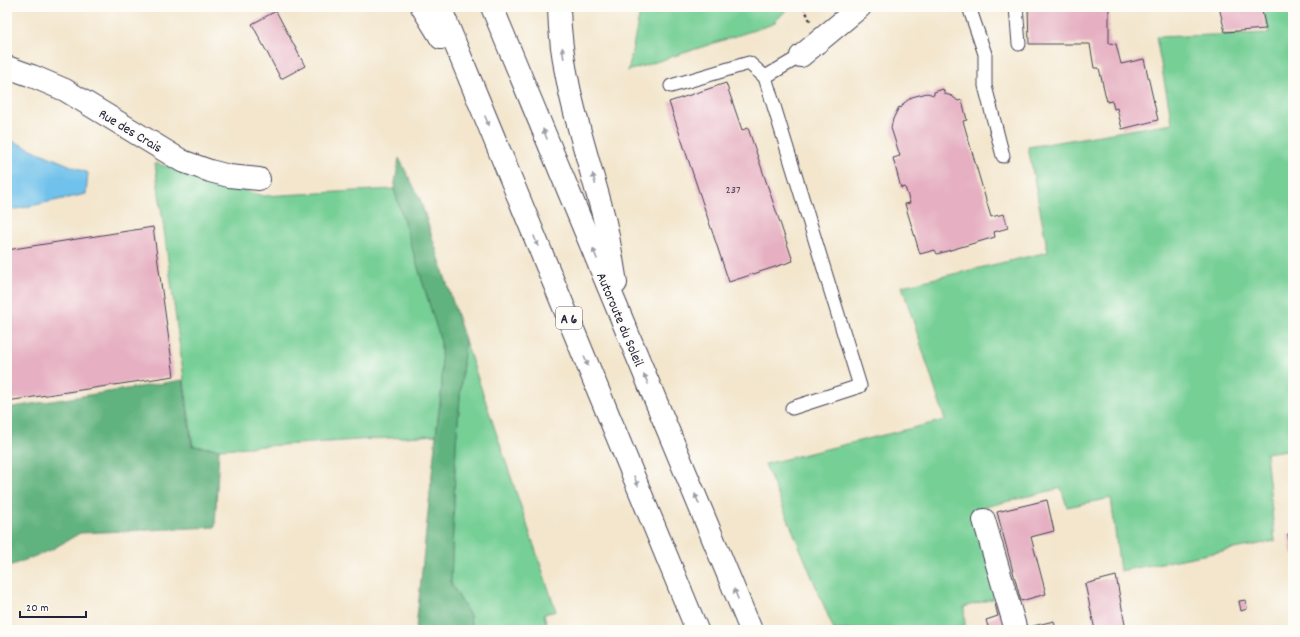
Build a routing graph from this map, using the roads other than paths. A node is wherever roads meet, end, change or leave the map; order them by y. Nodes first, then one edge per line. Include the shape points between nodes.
1 (422, 7) edge
2 (440, 7) edge
3 (492, 7) edge
4 (559, 7) edge
5 (860, 7) edge
6 (969, 7) edge
7 (1016, 7) edge
8 (1019, 44) dead end
9 (801, 56) joint
10 (7, 67) edge
11 (765, 77) junction
12 (671, 86) dead end
13 (475, 92) junction
14 (1002, 156) dead end
15 (259, 179) dead end
16 (625, 329) junction
17 (792, 408) dead end
18 (984, 520) dead end
19 (698, 630) edge
20 (751, 630) edge
21 (1016, 630) edge

1 - 13 main road
2 - 13 main road, A 6
16 -> 3 main road, Autoroute du Soleil
16 -> 4 main road via 604,217 567,82 559,28
5 - 9 main road
6 - 14 lane via 985,54 985,86
7 - 8 lane
9 - 11 lane
10 - 15 main road, Rue des Crais via 65,90 182,161 230,176
11 - 12 lane via 749,63
11 - 17 lane via 860,386
13 -> 19 main road, A 6
20 -> 16 main road, Autoroute du Soleil
18 - 21 main road

